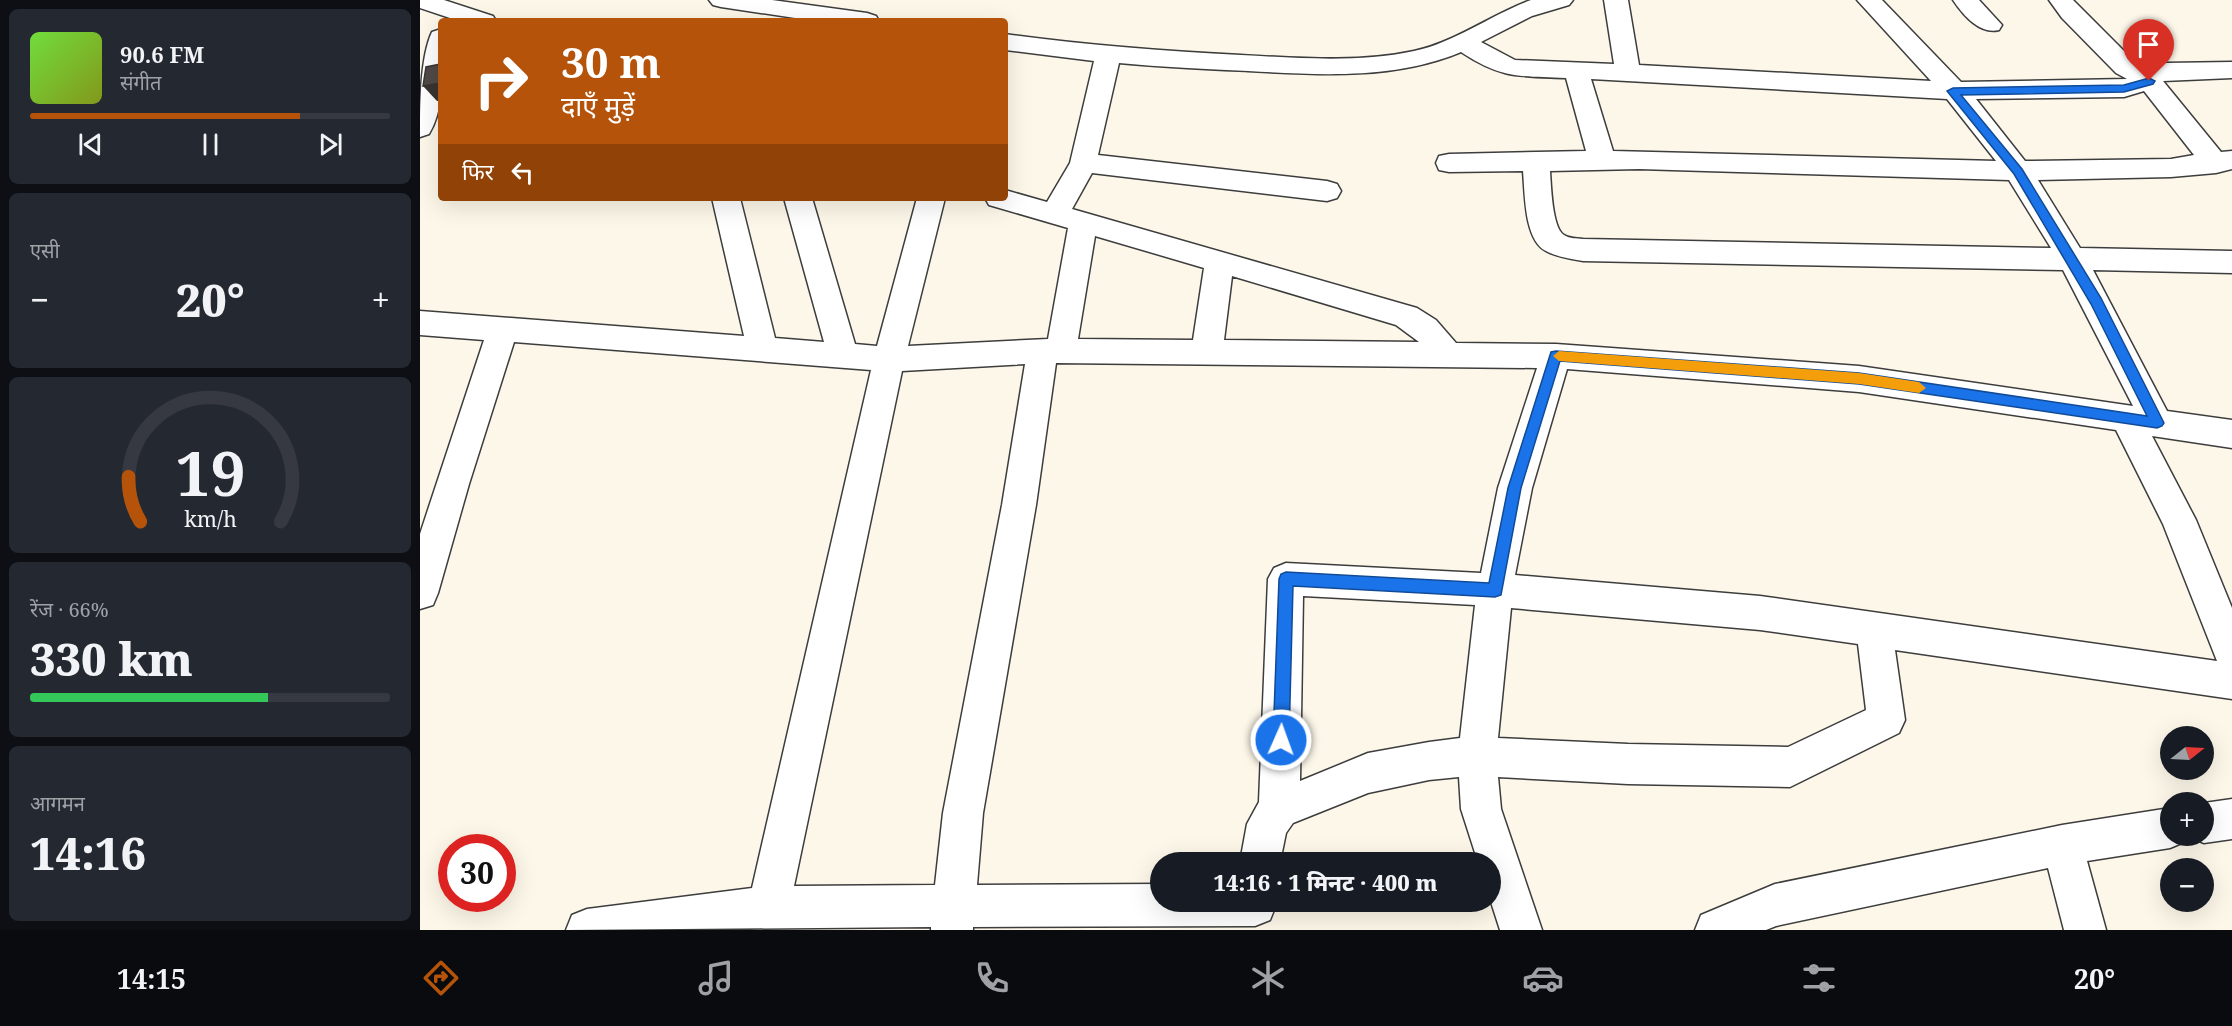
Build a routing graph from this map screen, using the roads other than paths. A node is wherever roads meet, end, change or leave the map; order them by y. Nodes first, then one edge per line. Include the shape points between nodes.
1 (420, 0) edge
2 (721, 0) edge
3 (1561, 0) edge
4 (1616, 0) edge
5 (1869, 0) edge
6 (1965, 0) edge
7 (2061, 0) edge
8 (446, 14) edge
9 (468, 18) edge
10 (846, 18) edge
11 (1990, 25) dead end
12 (1008, 42) edge
13 (1464, 42) junction
14 (438, 50) edge
15 (1108, 55) junction
16 (1575, 70) junction
17 (2232, 70) edge
18 (1628, 72) junction
19 (2149, 81) junction
20 (1953, 91) junction
21 (420, 128) edge
22 (1536, 160) junction
23 (1602, 160) junction
24 (2224, 162) edge
25 (1083, 163) junction
26 (1449, 163) dead end
27 (2018, 171) junction
28 (1327, 191) dead end
29 (727, 201) edge
30 (799, 201) edge
31 (931, 201) edge
32 (1008, 201) edge
33 (1054, 214) junction
34 (1083, 223) junction
35 (2071, 260) junction
36 (1219, 262) junction
37 (2232, 262) edge
38 (420, 323) edge
39 (503, 328) junction
40 (763, 351) junction
41 (1052, 351) junction
42 (1207, 353) junction
43 (1448, 355) junction
44 (843, 356) junction
45 (1556, 356) junction
46 (889, 359) junction
47 (2126, 418) junction
48 (2157, 423) junction
49 (2232, 434) edge
50 (1495, 590) junction
51 (420, 593) edge
52 (1874, 629) junction
53 (2232, 653) edge
54 (2232, 681) edge
55 (1477, 756) junction
56 (1279, 809) junction
57 (2232, 819) edge
58 (2214, 822) edge
59 (2160, 830) edge
60 (2062, 845) junction
61 (1262, 852) edge
62 (1256, 912) edge
63 (1780, 917) edge
64 (953, 918) edge
65 (766, 919) edge
66 (587, 930) edge
67 (1521, 930) edge
68 (1716, 930) edge
69 (2085, 930) edge

1 - 8 street
2 - 10 street
3 - 13 street
4 - 18 street
5 - 20 street
6 - 11 street
7 - 19 street via 2125,67
8 - 9 street
12 - 15 street
13 - 15 street via 1414,59 1336,68
13 - 16 street via 1511,68
14 - 21 street
15 - 25 street
16 - 18 street
16 - 23 street
17 - 19 street via 2166,71
18 - 20 street
19 - 20 street via 2124,89
19 - 24 street
20 - 27 street
22 - 23 street
22 - 26 street
22 - 35 street via 1543,226 1549,239 1560,246 1583,250
23 - 27 street
24 - 27 street via 2171,168
25 - 28 street
25 - 33 street
27 - 35 street
29 - 40 street
30 - 44 street
31 - 46 street
32 - 33 street
33 - 34 street
34 - 36 street
34 - 41 street
35 - 37 street
35 - 48 street
36 - 42 street
36 - 43 street via 1406,316 1425,328
38 - 39 street
39 - 40 street
39 - 51 street
40 - 44 street
41 - 42 street
41 - 46 street
41 - 64 street via 1019,505 963,813
42 - 43 street
43 - 45 street
44 - 46 street
45 - 47 street via 1859,379
45 - 50 street via 1515,488
46 - 65 street
47 - 48 street
47 - 53 street via 2178,520
48 - 49 street
50 - 52 street via 1761,613
50 - 55 street
50 - 56 street via 1286,579
52 - 54 street
52 - 55 street via 1886,720 1790,767
55 - 56 street via 1368,773
55 - 67 street via 1481,809
56 - 61 street via 1267,824
57 - 58 street
59 - 60 street
60 - 63 street
60 - 69 street
62 - 64 street
63 - 68 street
64 - 65 street
65 - 66 street

